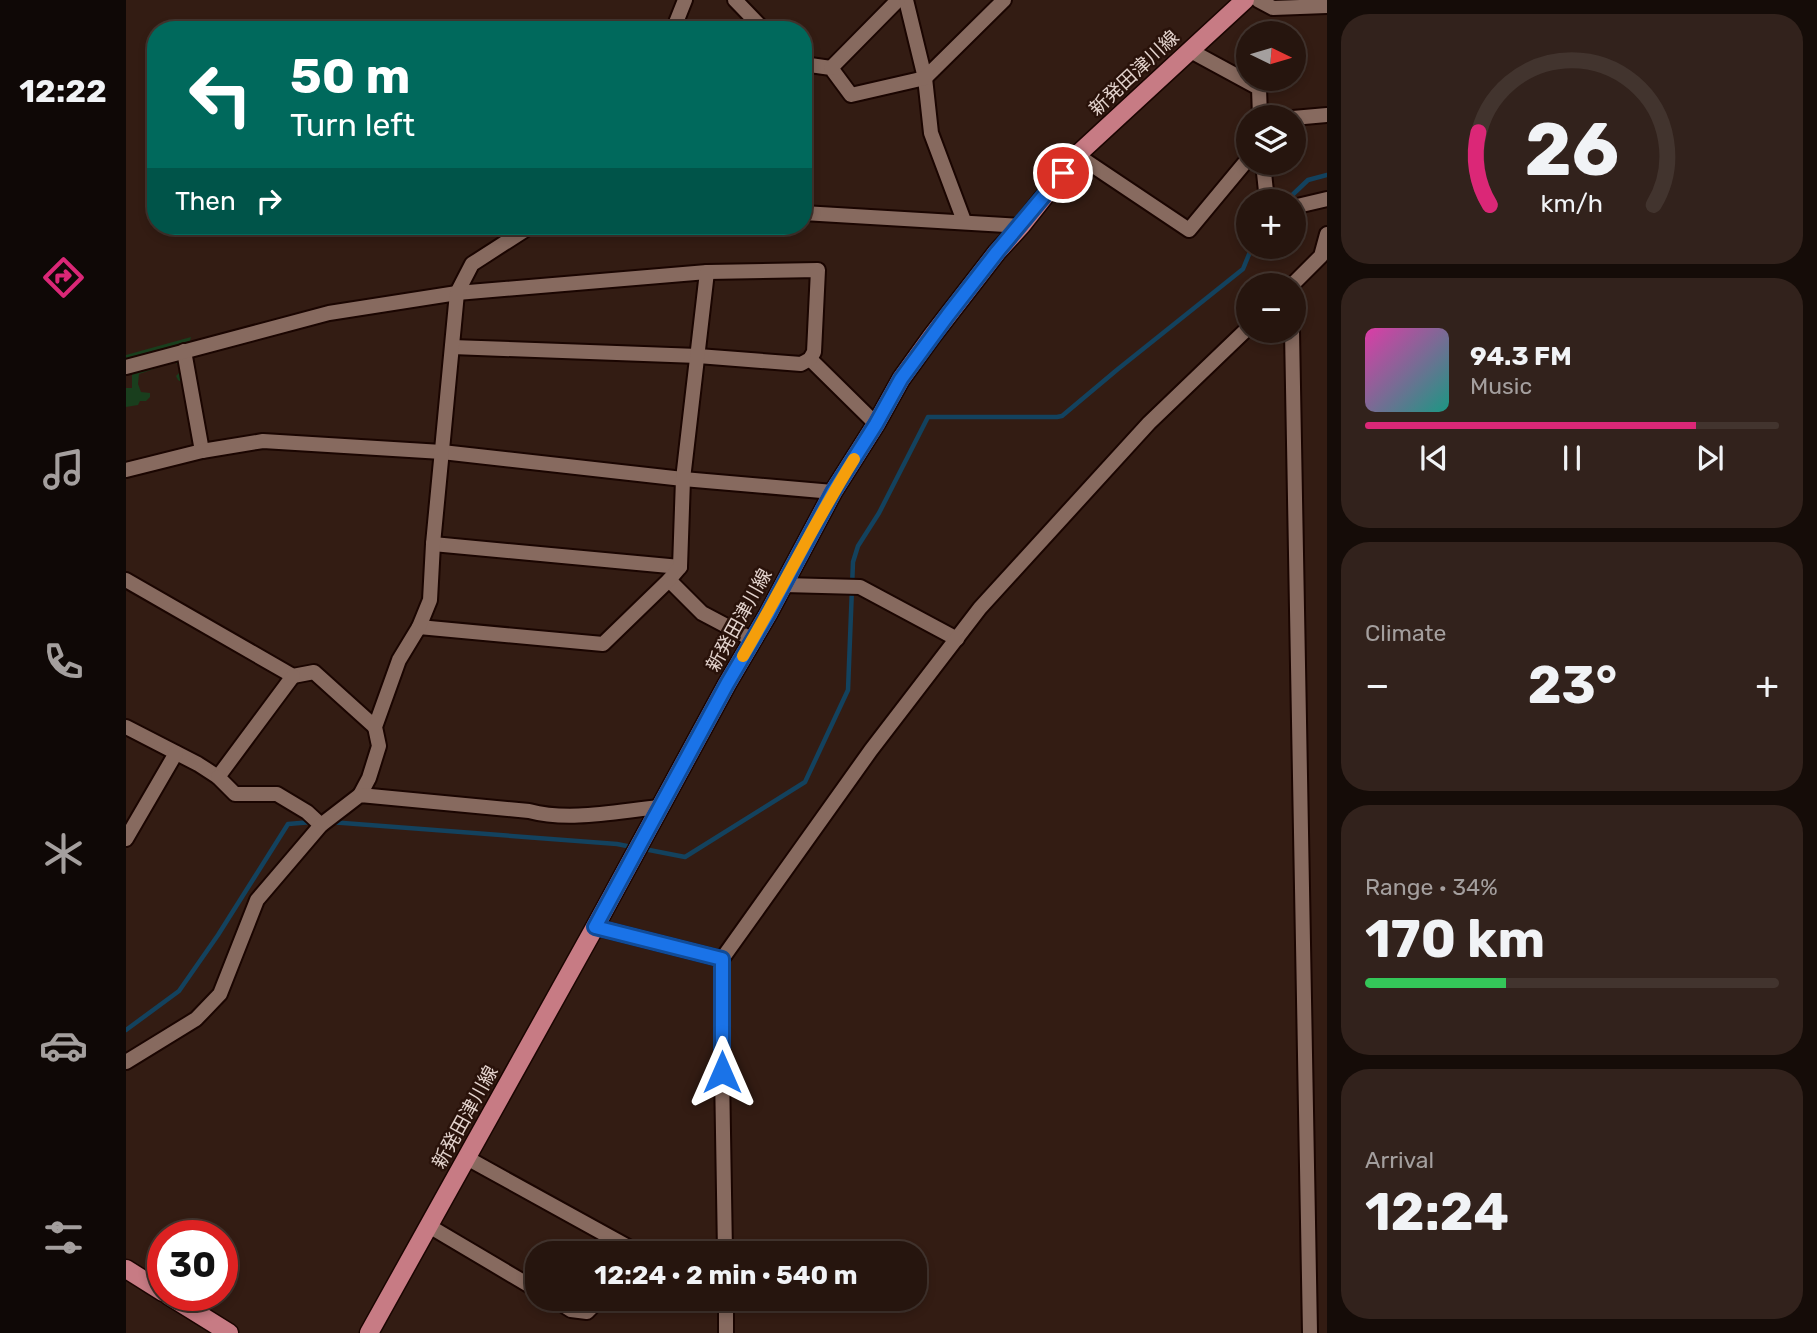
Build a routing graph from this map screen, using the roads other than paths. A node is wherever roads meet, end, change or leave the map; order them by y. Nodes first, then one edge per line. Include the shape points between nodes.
1 (685, 0) edge
2 (735, 0) edge
3 (898, 0) edge
4 (906, 0) edge
5 (1004, 0) edge
6 (1245, 0) edge
7 (1258, 0) edge
8 (1327, 6) edge
9 (677, 21) edge
10 (755, 21) edge
11 (1189, 50) junction
12 (812, 65) edge
13 (831, 68) junction
14 (925, 78) junction
15 (1260, 105) edge
16 (1327, 115) edge
17 (1306, 117) edge
18 (1077, 155) junction
19 (1236, 173) edge
20 (1327, 199) edge
21 (1306, 204) edge
22 (812, 213) edge
23 (964, 221) junction
24 (1021, 226) junction
25 (1327, 234) edge
26 (517, 235) edge
27 (1324, 256) edge
28 (707, 272) junction
29 (1305, 273) edge
30 (457, 293) junction
31 (1236, 340) edge
32 (1292, 343) edge
33 (452, 347) junction
34 (184, 351) junction
35 (698, 356) junction
36 (810, 359) junction
37 (126, 367) edge
38 (876, 424) junction
39 (202, 451) junction
40 (442, 452) junction
41 (126, 470) edge
42 (683, 479) junction
43 (833, 492) junction
44 (433, 544) junction
45 (680, 567) junction
46 (126, 580) edge
47 (669, 580) junction
48 (783, 585) junction
49 (419, 626) junction
50 (957, 639) junction
51 (753, 640) junction
52 (293, 676) junction
53 (126, 727) edge
54 (375, 727) junction
55 (176, 753) junction
56 (218, 778) junction
57 (360, 795) junction
58 (661, 807) junction
59 (321, 825) junction
60 (126, 839) edge
61 (595, 927) junction
62 (722, 959) junction
63 (126, 1062) edge
64 (467, 1158) junction
65 (429, 1226) junction
66 (617, 1241) edge
67 (725, 1241) edge
68 (126, 1269) edge
69 (147, 1282) edge
70 (525, 1283) edge
71 (193, 1311) edge
72 (726, 1311) edge
73 (229, 1333) edge
74 (369, 1333) edge
75 (726, 1333) edge
76 (1310, 1333) edge

1 - 9 street
2 - 10 street
3 - 13 street
4 - 14 street
5 - 14 street
6 - 11 main road, 新発田津川線
7 - 8 street via 1273,8
11 - 15 street via 1259,88
11 - 18 main road, 新発田津川線
12 - 13 street
13 - 14 street via 851,95
14 - 23 street via 931,133
16 - 17 street
18 - 19 street via 1189,230
18 - 24 main road, 新発田津川線
20 - 21 street
22 - 23 street
23 - 24 street
24 - 38 main road, 新発田津川線 via 932,336
25 - 27 street
26 - 30 street via 472,264
27 - 29 street
28 - 30 street
28 - 35 street
28 - 36 street via 818,270
30 - 33 street
30 - 34 street via 329,313
31 - 50 street via 1149,423
32 - 76 street
33 - 35 street
33 - 40 street
34 - 37 street
34 - 39 street
35 - 36 street via 801,364
35 - 42 street
36 - 38 street
38 - 43 main road, 新発田津川線
39 - 40 street via 263,441
39 - 41 street
40 - 42 street
40 - 44 street
42 - 43 street
42 - 45 street
43 - 48 main road, 新発田津川線
44 - 45 street
44 - 49 street via 430,600
45 - 47 street
46 - 52 street
47 - 49 street via 603,644
47 - 51 street via 702,613
48 - 50 street via 860,587
48 - 51 main road, 新発田津川線
49 - 54 street via 399,660
50 - 62 street
51 - 58 main road, 新発田津川線
52 - 54 street via 314,672
52 - 56 street
53 - 55 street
54 - 57 street via 379,746
55 - 56 street
55 - 60 street
56 - 59 street via 236,794 277,794
57 - 58 street via 547,816
57 - 59 street
58 - 61 main road, 新発田津川線
59 - 63 street via 257,900 220,994 196,1019
61 - 62 street
61 - 64 main road, 新発田津川線
62 - 67 street
64 - 65 main road, 新発田津川線
64 - 66 street
65 - 70 street
65 - 74 main road, 新発田津川線
68 - 69 main road
71 - 73 main road
72 - 75 street

